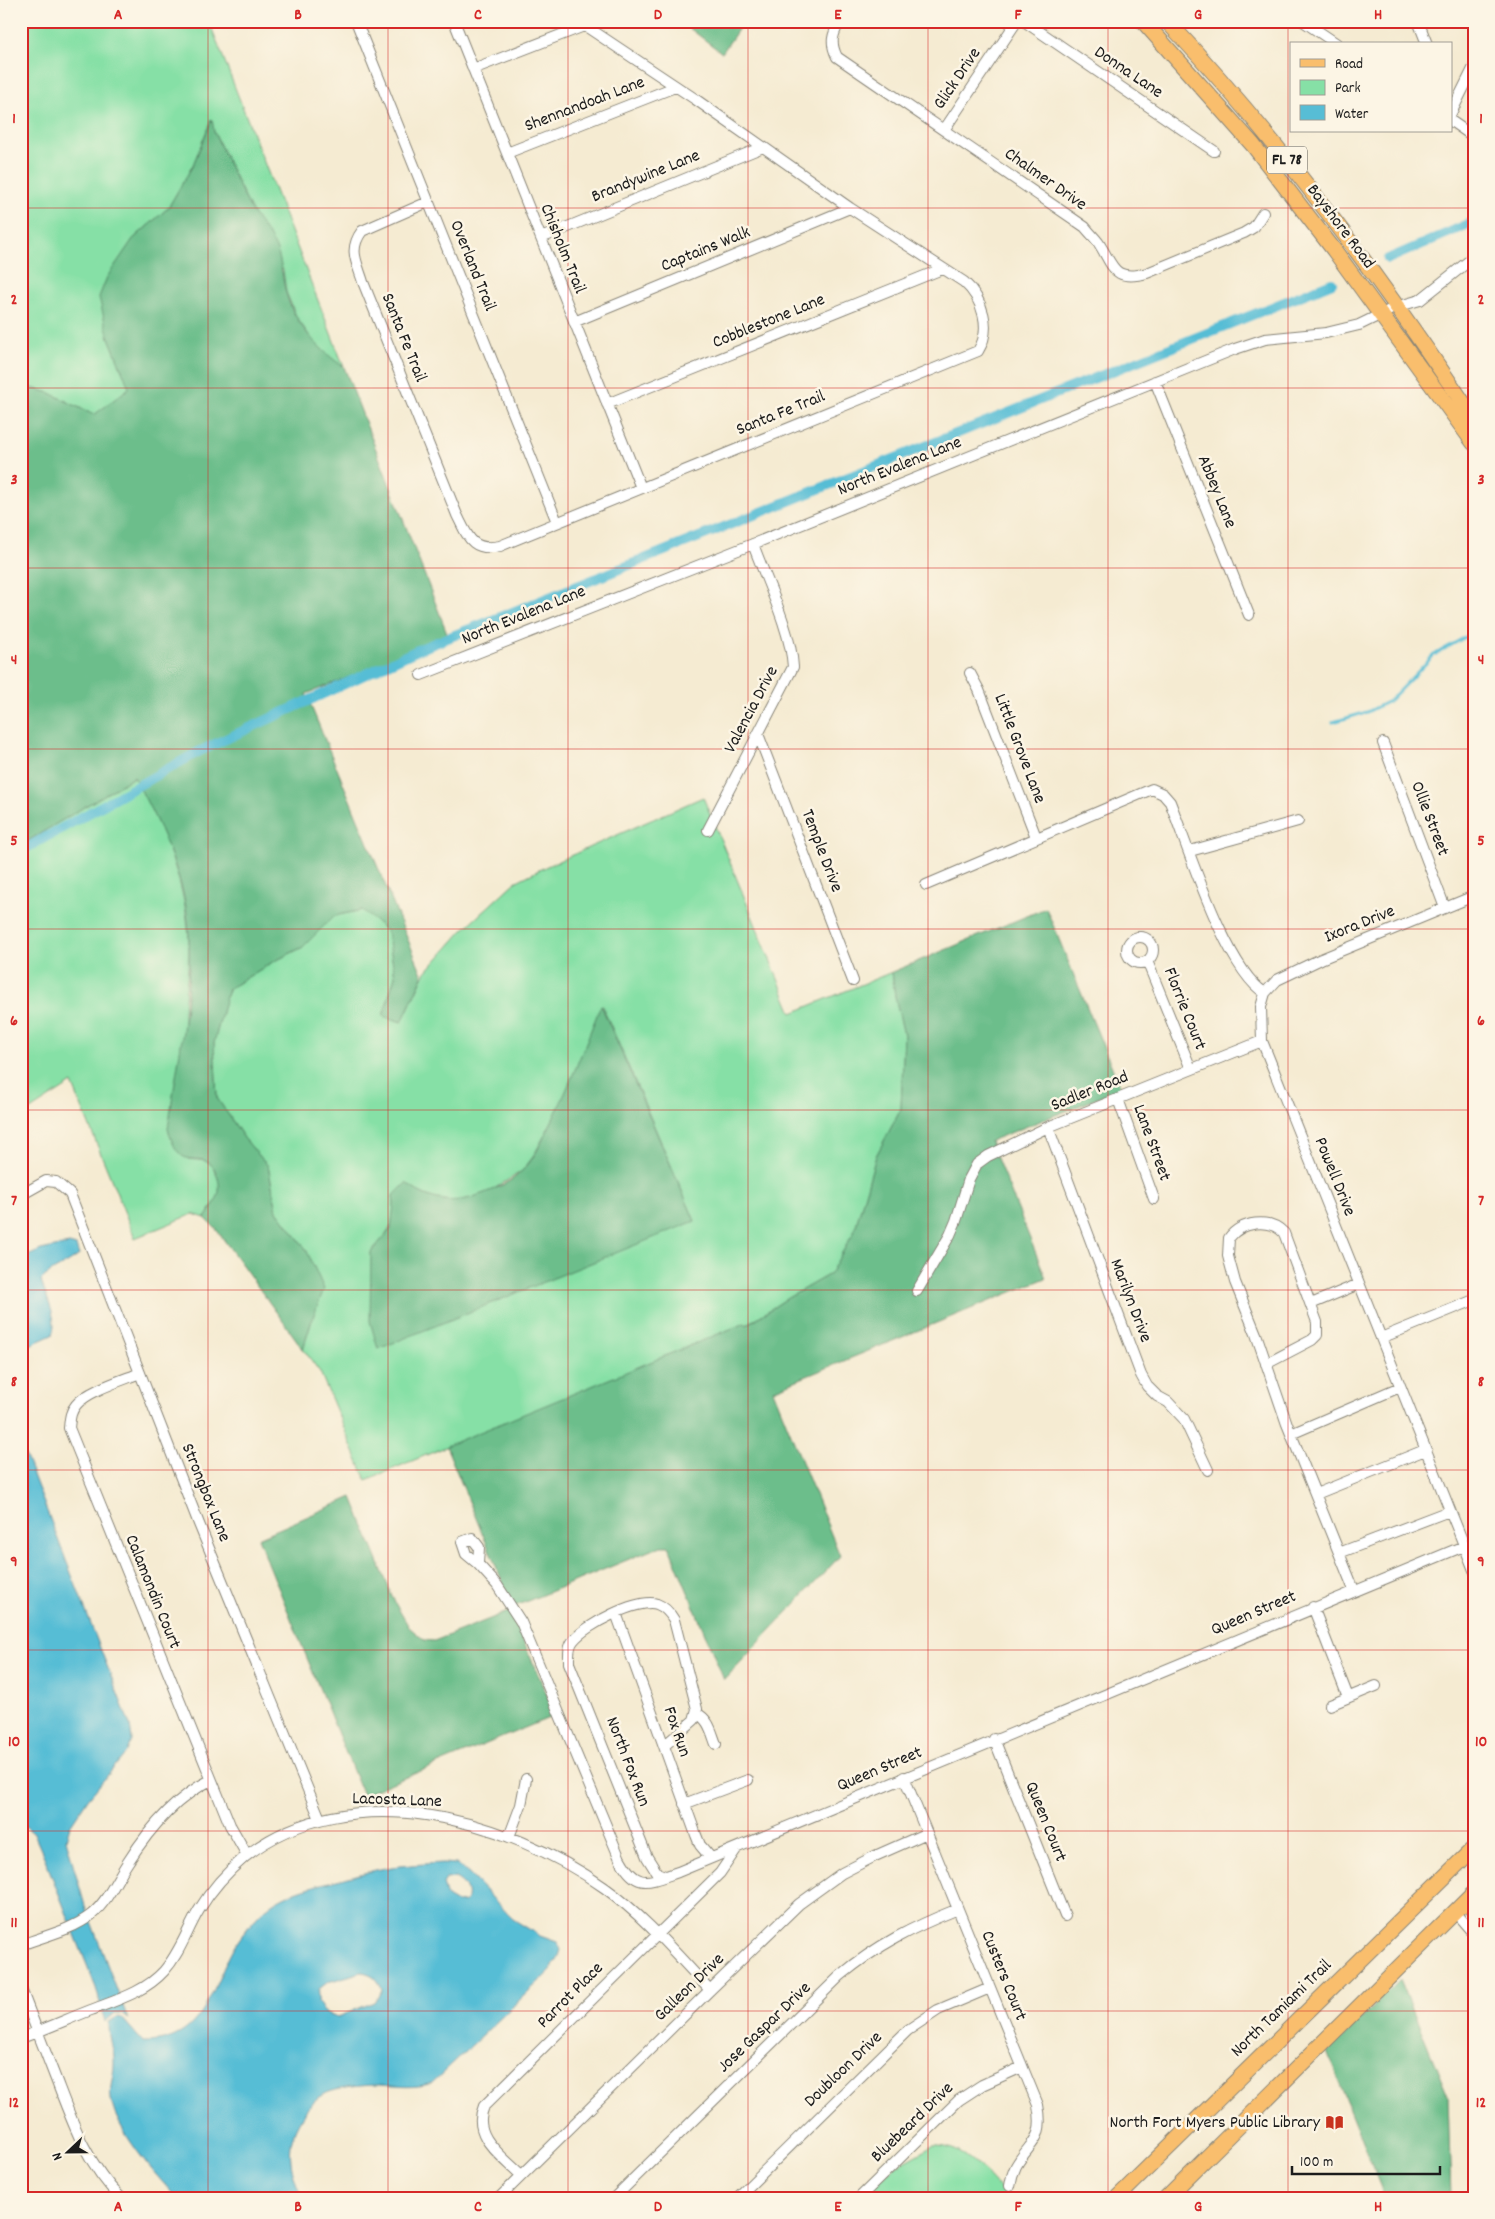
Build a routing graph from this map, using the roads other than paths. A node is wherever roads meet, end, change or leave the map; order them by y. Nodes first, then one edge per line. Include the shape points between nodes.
1 (356, 21) edge
2 (454, 21) edge
3 (840, 21) edge
4 (1017, 21) edge
5 (1024, 21) edge
6 (1143, 21) edge
7 (1167, 21) edge
8 (1303, 21) edge
9 (1418, 21) edge
10 (581, 23) edge
11 (1334, 42) edge
12 (1426, 42) edge
13 (1474, 67) edge
14 (473, 69) junction
15 (675, 87) junction
16 (1452, 107) edge
17 (1452, 122) edge
18 (944, 130) junction
19 (1474, 137) edge
20 (763, 147) junction
21 (1214, 152) dead end
22 (507, 153) junction
23 (428, 202) junction
24 (850, 208) junction
25 (1263, 213) dead end
26 (541, 238) junction
27 (1474, 257) edge
28 (942, 269) junction
29 (1396, 308) junction
30 (1382, 315) junction
31 (574, 322) junction
32 (1155, 381) junction
33 (607, 404) junction
34 (1474, 419) edge
35 (1474, 443) edge
36 (640, 488) junction
37 (557, 522) junction
38 (753, 544) junction
39 (1249, 616) dead end
40 (970, 673) dead end
41 (420, 675) dead end
42 (758, 734) junction
43 (1383, 743) dead end
44 (1298, 820) dead end
45 (708, 830) dead end
46 (1036, 837) junction
47 (1190, 850) junction
48 (926, 885) dead end
49 (1474, 896) edge
50 (1445, 908) junction
51 (1147, 961) dead end
52 (853, 981) dead end
53 (1265, 993) junction
54 (1262, 1041) junction
55 (1190, 1069) junction
56 (1118, 1099) junction
57 (1048, 1127) junction
58 (21, 1195) edge
59 (1154, 1199) dead end
60 (1359, 1284) junction
61 (917, 1291) dead end
62 (1474, 1300) edge
63 (1311, 1304) junction
64 (1381, 1338) junction
65 (1266, 1364) junction
66 (140, 1374) junction
67 (1400, 1387) junction
68 (1291, 1434) junction
69 (1425, 1450) junction
70 (1208, 1470) dead end
71 (1316, 1494) junction
72 (1449, 1511) junction
73 (1464, 1546) junction
74 (1339, 1553) junction
75 (478, 1564) dead end
76 (1474, 1570) edge
77 (1354, 1590) junction
78 (1313, 1607) junction
79 (616, 1613) junction
80 (1376, 1686) dead end
81 (1348, 1697) junction
82 (1330, 1704) dead end
83 (696, 1713) junction
84 (994, 1739) junction
85 (716, 1744) dead end
86 (664, 1746) junction
87 (904, 1777) junction
88 (526, 1779) dead end
89 (211, 1780) junction
90 (748, 1780) dead end
91 (684, 1804) junction
92 (320, 1819) junction
93 (927, 1833) junction
94 (509, 1837) junction
95 (737, 1847) junction
96 (1474, 1848) edge
97 (247, 1855) junction
98 (712, 1858) junction
99 (665, 1876) junction
100 (1474, 1894) edge
101 (958, 1909) junction
102 (1454, 1912) junction
103 (1065, 1916) dead end
104 (1474, 1934) edge
105 (656, 1935) junction
106 (21, 1945) edge
107 (990, 1988) junction
108 (21, 1989) edge
109 (710, 1990) junction
110 (38, 2031) junction
111 (21, 2038) edge
112 (1022, 2067) junction
113 (520, 2174) junction
114 (1010, 2186) dead end
115 (121, 2198) edge
116 (498, 2198) edge
117 (614, 2198) edge
118 (737, 2198) edge
119 (860, 2198) edge
120 (1116, 2198) edge
121 (1166, 2198) edge

1 - 23 street, Overland Trail
2 - 14 street, Chisholm Trail
3 - 18 street, Chalmer Drive via 833,34 832,46 837,57
4 - 18 street, Glick Drive
5 - 21 street, Donna Lane
6 - 30 main road, Bayshore Road / FL 78 via 1253,145
7 - 29 main road, Bayshore Road / FL 78 via 1280,152
8 - 11 street
9 - 12 street
10 - 14 street
10 - 15 street, Santa Fe Trail
13 - 16 street
14 - 22 street, Chisholm Trail
15 - 20 street, Santa Fe Trail
15 - 22 street, Shennandoah Lane
17 - 19 street
18 - 25 street, Chalmer Drive via 1085,227 1098,242 1112,268 1121,275 1133,277 1147,273 1244,233 1254,227
20 - 24 street, Santa Fe Trail
20 - 26 street, Brandywine Lane
22 - 26 street, Chisholm Trail
23 - 37 street, Overland Trail
23 - 37 street, Santa Fe Trail via 371,226 355,240 353,251 388,345 468,537 476,545 500,546
24 - 28 street, Santa Fe Trail
24 - 31 street, Captains Walk
26 - 31 street, Chisholm Trail
27 - 29 street, North Evalena Lane via 1420,300
28 - 33 street, Cobblestone Lane
28 - 36 street, Santa Fe Trail via 964,282 978,300 986,331 978,351
29 - 30 street, North Evalena Lane
29 - 34 main road, Bayshore Road / FL 78
30 - 32 street, North Evalena Lane via 1326,333 1265,339
30 - 35 main road, Bayshore Road / FL 78
31 - 33 street, Chisholm Trail
32 - 38 street, North Evalena Lane
32 - 39 street, Abbey Lane
33 - 36 street, Chisholm Trail
36 - 37 street, Santa Fe Trail
38 - 41 street, North Evalena Lane
38 - 42 street, Valencia Drive via 786,634 793,667
40 - 46 street, Little Grove Lane
42 - 45 street, Valencia Drive
42 - 52 street, Temple Drive
43 - 50 street, Ollie Street
44 - 47 street
46 - 47 street via 1152,788 1170,802
46 - 48 street
47 - 53 street via 1224,935 1248,980
49 - 50 street, Ixora Drive
50 - 53 street, Ixora Drive via 1289,973
51 - 55 street, Florrie Court
53 - 54 street, Powell Drive via 1261,1007
54 - 55 street, Sadler Road
54 - 60 street, Powell Drive
55 - 56 street, Sadler Road
56 - 57 street, Sadler Road
56 - 59 street, Lane Street
57 - 61 street, Sadler Road via 998,1150 977,1164 950,1235
57 - 70 street, Marilyn Drive via 1141,1374 1147,1386 1184,1419
58 - 66 street, Strongbox Lane via 46,1181 56,1182 70,1194
60 - 63 street
60 - 64 street, Powell Drive
62 - 64 street
63 - 65 street via 1317,1322 1316,1335 1304,1346
63 - 65 street via 1284,1233 1279,1228 1262,1223 1234,1231 1228,1244 1231,1270
64 - 67 street, Powell Drive
65 - 68 street
66 - 89 street, Calamondin Court via 86,1397 70,1415 69,1428
66 - 92 street, Strongbox Lane
67 - 68 street
67 - 69 street, Powell Drive
68 - 71 street
69 - 71 street
69 - 72 street, Powell Drive
71 - 74 street
72 - 73 street, Powell Drive
72 - 74 street
73 - 76 street, Powell Drive
73 - 77 street, Queen Street
74 - 77 street
75 - 99 street, Queen Street via 497,1585 521,1622 629,1875 639,1881
77 - 78 street, Queen Street
78 - 81 street
78 - 84 street, Queen Street
79 - 83 street via 645,1603 657,1604 668,1611 674,1620 694,1693
79 - 86 street, Fox Run
79 - 99 street, North Fox Run via 574,1639 568,1652 569,1663 646,1857 657,1873
80 - 81 street
81 - 82 street
83 - 85 street via 708,1722
83 - 86 street via 694,1720
84 - 87 street, Queen Street
84 - 103 street, Queen Court
86 - 91 street, Fox Run
87 - 93 street, Custers Court
87 - 95 street, Queen Street
88 - 94 street via 521,1805
89 - 97 street, Calamondin Court via 235,1836
89 - 106 street via 196,1788 160,1820 90,1916
90 - 91 street
91 - 98 street, Fox Run via 700,1845
92 - 94 street, Lacosta Lane via 378,1813 434,1817 483,1827
92 - 97 street, Lacosta Lane
93 - 101 street, Custers Court
93 - 109 street, Galleon Drive via 875,1856 819,1889
94 - 105 street, Lacosta Lane via 545,1852 606,1889
95 - 98 street, Queen Street
95 - 105 street, Parrot Place via 720,1873
96 - 120 main road, North Tamiami Trail
97 - 110 street, Lacosta Lane via 212,1892 175,1957 154,1981 128,1996
98 - 99 street, Queen Street
100 - 102 main road
101 - 107 street, Custers Court
101 - 117 street, Jose Gaspar Drive via 899,1934 840,1976
102 - 104 street
102 - 121 main road
105 - 109 street, Lacosta Lane
105 - 113 street, Parrot Place via 484,2106 480,2116 484,2137
107 - 112 street, Custers Court
107 - 118 street, Doubloon Drive via 938,2010 908,2030
108 - 110 street
109 - 113 street, Galleon Drive
110 - 111 street, Lacosta Lane
110 - 115 street via 88,2155
112 - 114 street, Custers Court via 1038,2105 1040,2122 1036,2140 1016,2166
112 - 119 street, Bluebeard Drive via 982,2085 959,2100
113 - 116 street, Galleon Drive

